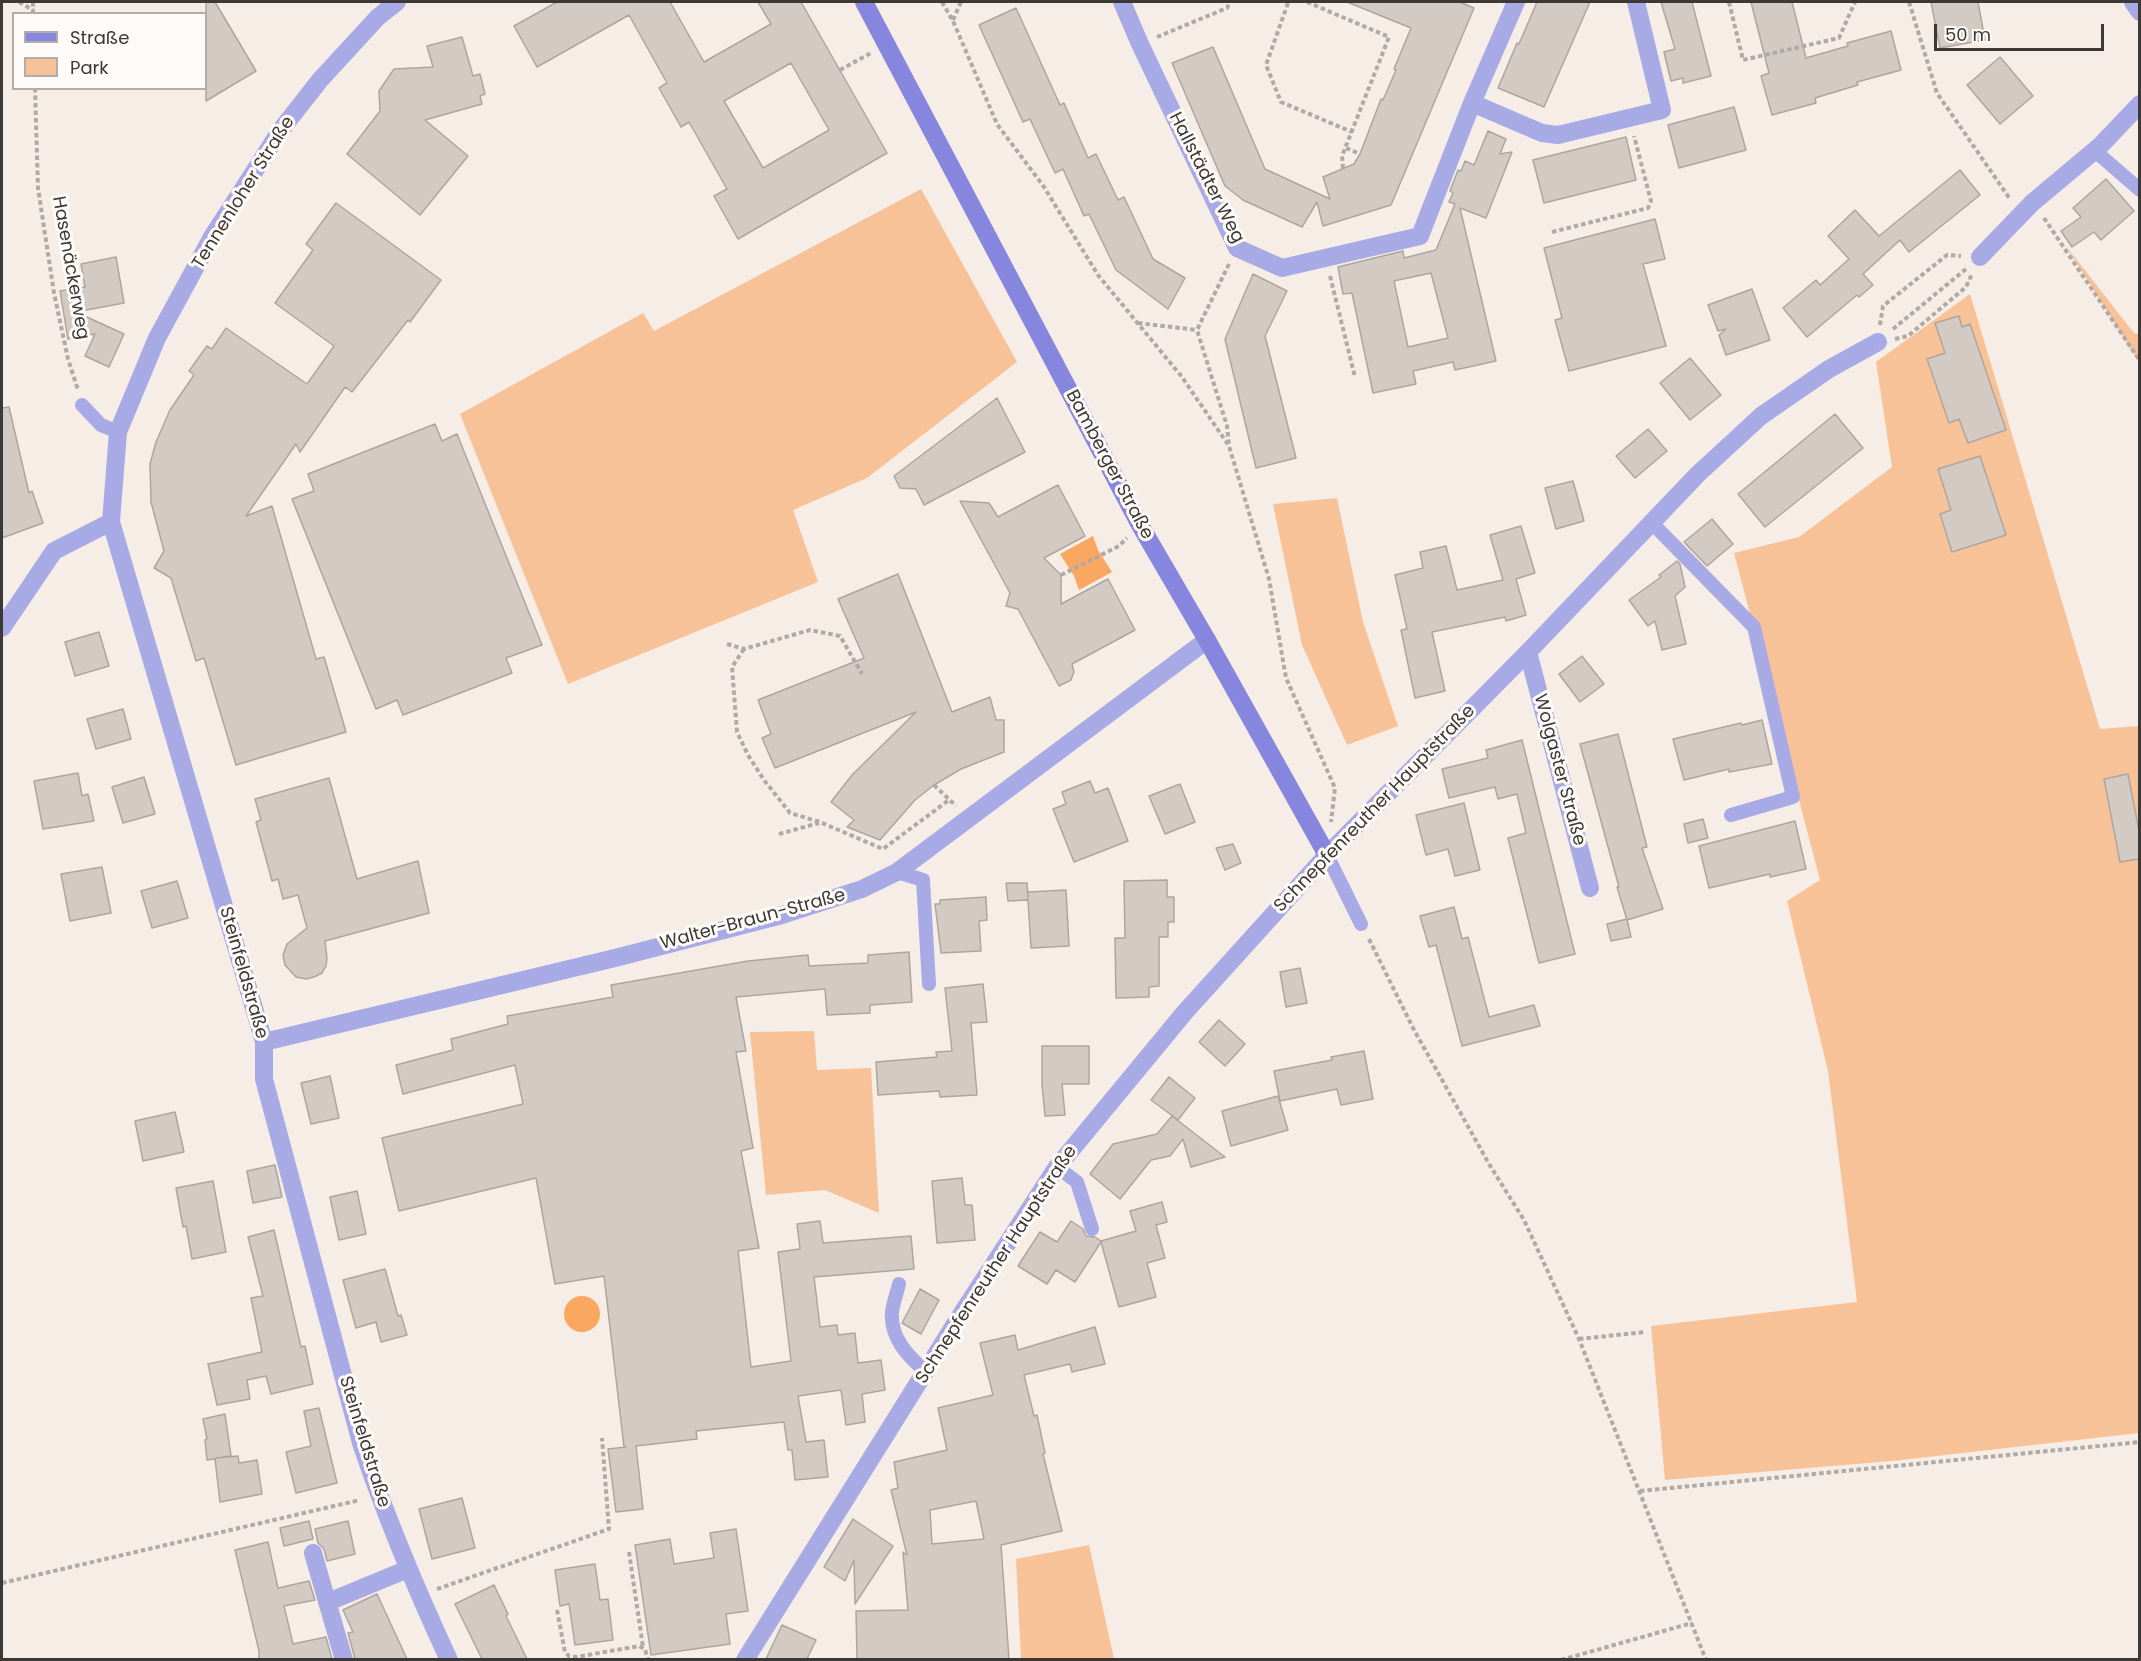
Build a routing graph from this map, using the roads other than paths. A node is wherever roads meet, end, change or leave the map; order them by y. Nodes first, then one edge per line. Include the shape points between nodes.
1 (397, 2) edge
2 (864, 2) edge
3 (1122, 2) edge
4 (1516, 2) edge
5 (1636, 2) edge
6 (2133, 2) edge
7 (2139, 12) edge
8 (1472, 103) junction
9 (2139, 104) edge
10 (2095, 151) junction
11 (2139, 190) edge
12 (1980, 257) road end
13 (1878, 342) road end
14 (82, 405) road end
15 (118, 438) junction
16 (111, 522) junction
17 (1652, 523) junction
18 (2, 628) edge
19 (1207, 640) junction
20 (1528, 652) junction
21 (1731, 814) dead end
22 (1327, 855) junction
23 (897, 872) junction
24 (1590, 888) dead end
25 (1361, 924) road end
26 (929, 984) dead end
27 (264, 1042) junction
28 (1057, 1167) junction
29 (1092, 1229) dead end
30 (899, 1284) dead end
31 (926, 1372) junction
32 (313, 1553) dead end
33 (408, 1569) junction
34 (328, 1602) junction
35 (344, 1659) edge
36 (449, 1659) edge
37 (745, 1659) edge

1 - 15 street, Tennenloher Straße via 378,17 280,131 212,237 157,338
2 - 19 street, Bamberger Straße via 1140,525
3 - 8 street, Hallstädter Weg via 1237,248 1282,268 1420,236
4 - 8 street, Hallstädter Weg
5 - 8 street via 1662,110 1558,135 1542,133
6 - 7 street
9 - 10 street
10 - 11 lane
10 - 12 street via 2027,209
13 - 17 street, Schnepfenreuther Hauptstraße via 1829,369 1761,416
14 - 15 lane
15 - 16 street, Steinfeldstraße
16 - 18 street via 54,551
16 - 27 street, Steinfeldstraße
17 - 20 street, Schnepfenreuther Hauptstraße
17 - 21 lane via 1754,627 1793,797
19 - 22 street, Bamberger Straße
19 - 23 street, Walter-Braun-Straße
20 - 22 street, Schnepfenreuther Hauptstraße
20 - 24 street, Wolgaster Straße
22 - 25 lane, Bamberger Straße
22 - 28 street, Schnepfenreuther Hauptstraße via 1185,1012
23 - 26 lane via 923,880
23 - 27 street, Walter-Braun-Straße via 862,889 782,915
27 - 33 street, Steinfeldstraße via 264,1079 355,1422
28 - 29 lane via 1077,1182
28 - 31 street, Schnepfenreuther Hauptstraße
30 - 31 lane via 892,1312 895,1334 902,1348
31 - 37 street, Schnepfenreuther Hauptstraße
32 - 34 street
33 - 34 street
33 - 36 street, Steinfeldstraße
34 - 35 street

